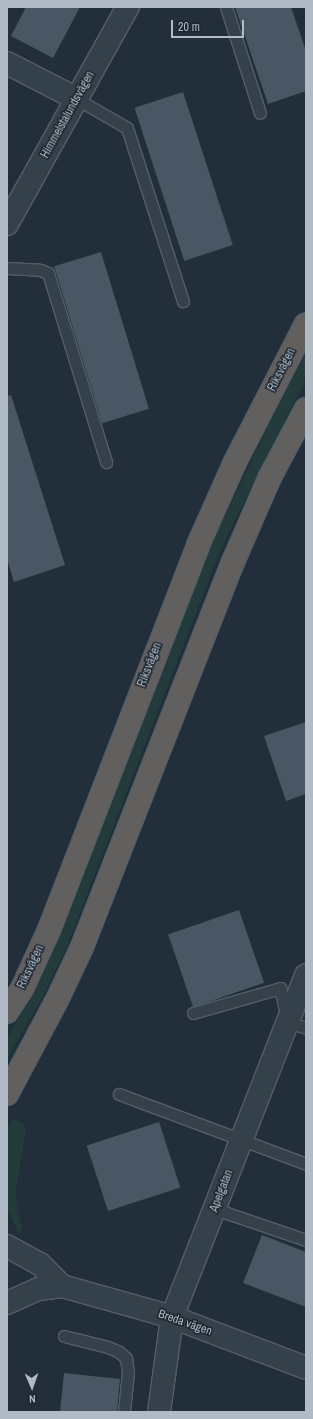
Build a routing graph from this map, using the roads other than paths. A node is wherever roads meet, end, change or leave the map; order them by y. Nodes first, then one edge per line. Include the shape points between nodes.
1 (128, 7) edge
2 (226, 7) edge
3 (7, 63) edge
4 (77, 100) junction
5 (260, 113) dead end
6 (7, 224) edge
7 (7, 268) edge
8 (183, 301) dead end
9 (306, 324) edge
10 (306, 409) edge
11 (106, 462) dead end
12 (306, 976) edge
13 (7, 1012) edge
14 (193, 1013) dead end
15 (297, 1025) edge
16 (7, 1094) edge
17 (119, 1094) dead end
18 (242, 1141) junction
19 (306, 1164) edge
20 (215, 1209) junction
21 (306, 1240) edge
22 (7, 1246) edge
23 (62, 1286) junction
24 (7, 1303) edge
25 (172, 1318) junction
26 (64, 1336) dead end
27 (306, 1368) edge
28 (124, 1412) edge
29 (158, 1412) edge

1 - 4 street, Himmelstalundsvägen
2 - 5 lane
3 - 4 street
4 - 6 street, Himmelstalundsvägen
4 - 8 lane via 127,128
7 - 11 lane via 40,270 48,273
9 - 13 highway, Riksvägen via 234,464 198,544 49,930 22,989
10 - 16 highway via 270,477 233,562 82,947
12 - 15 street, Apelgatan
14 - 15 lane via 280,988
15 - 18 street, Apelgatan
17 - 18 lane
18 - 19 lane
18 - 20 street, Apelgatan
20 - 21 lane
20 - 25 street, Apelgatan
22 - 23 street, Breda vägen via 40,1264
23 - 24 street, Breda vägen via 39,1289
23 - 25 street, Breda vägen
25 - 27 street, Breda vägen
25 - 29 street, Apelgatan
26 - 28 lane via 108,1347 126,1358 128,1372

